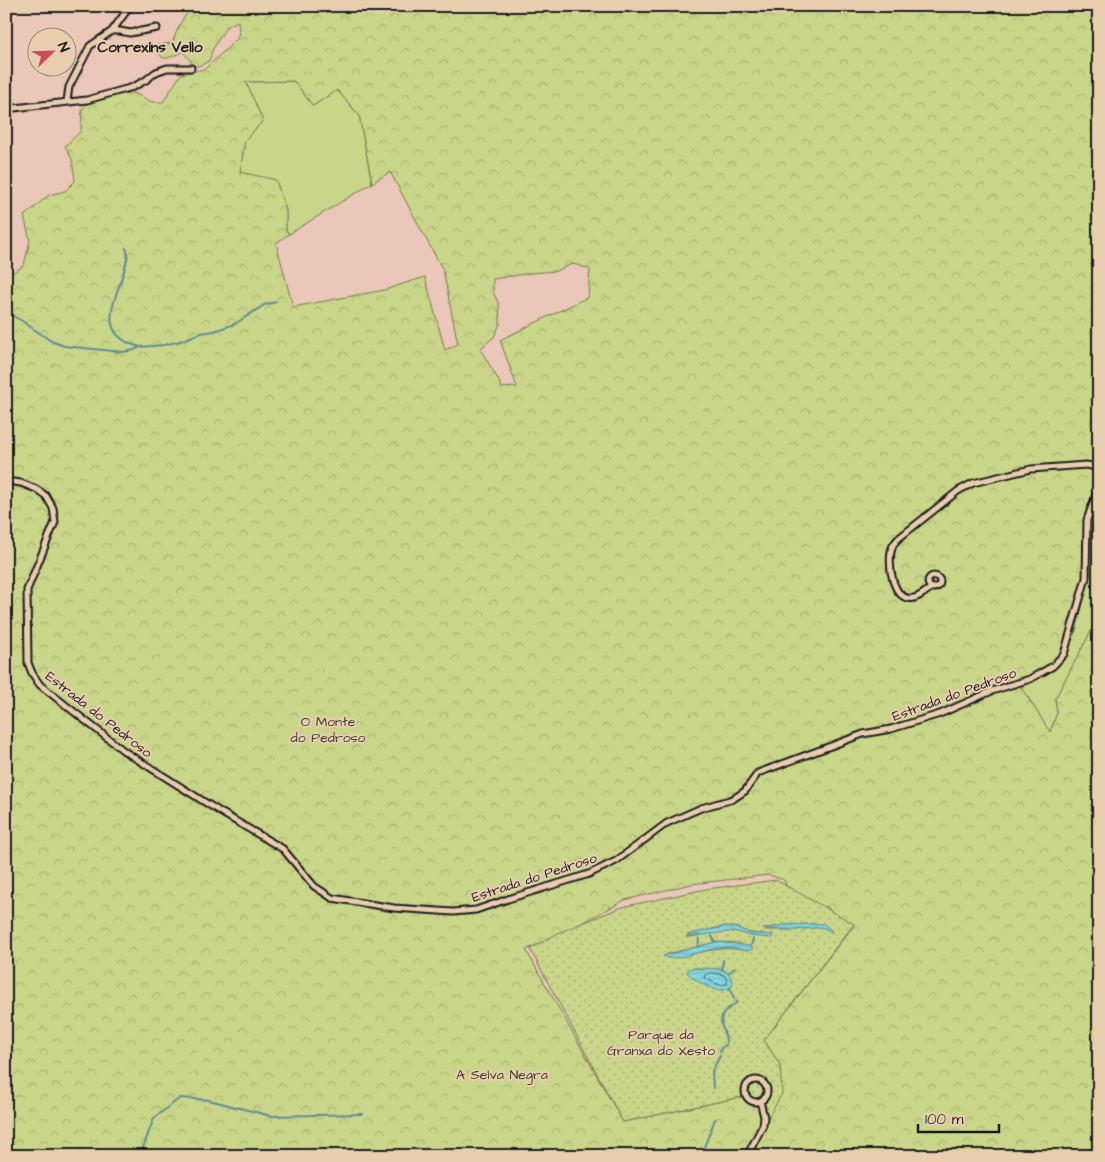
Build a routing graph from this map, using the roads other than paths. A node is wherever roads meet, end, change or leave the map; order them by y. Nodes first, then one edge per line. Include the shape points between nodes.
1 (129, 7) edge
2 (157, 28) dead end
3 (112, 31) junction
4 (191, 68) dead end
5 (67, 101) junction
6 (6, 110) edge
7 (1099, 470) edge
8 (6, 481) edge
9 (1099, 486) edge
10 (931, 588) dead end
11 (760, 1101) junction
12 (748, 1156) edge

1 - 3 street
2 - 3 street via 130,33
3 - 5 street via 90,46 69,87
4 - 5 street via 167,68 134,87 86,100
5 - 6 street
7 - 10 street via 1086,465 1032,468 978,481 958,491 899,538 892,548 893,577 900,595 916,598
8 - 9 street, Estrada do Pedroso via 36,489 46,496 53,508 55,522 26,590 28,662 40,685 124,751 284,849 314,886 332,898 394,908 454,912 476,910 589,874 616,860 666,823 701,808 733,800 745,791 758,773 863,734 940,714 992,691 1030,679 1054,666 1064,654 1086,578 1086,526
11 - 11 street via 765,1096 765,1086 760,1081 750,1082 745,1091 747,1097 754,1102
11 - 12 street via 763,1125

